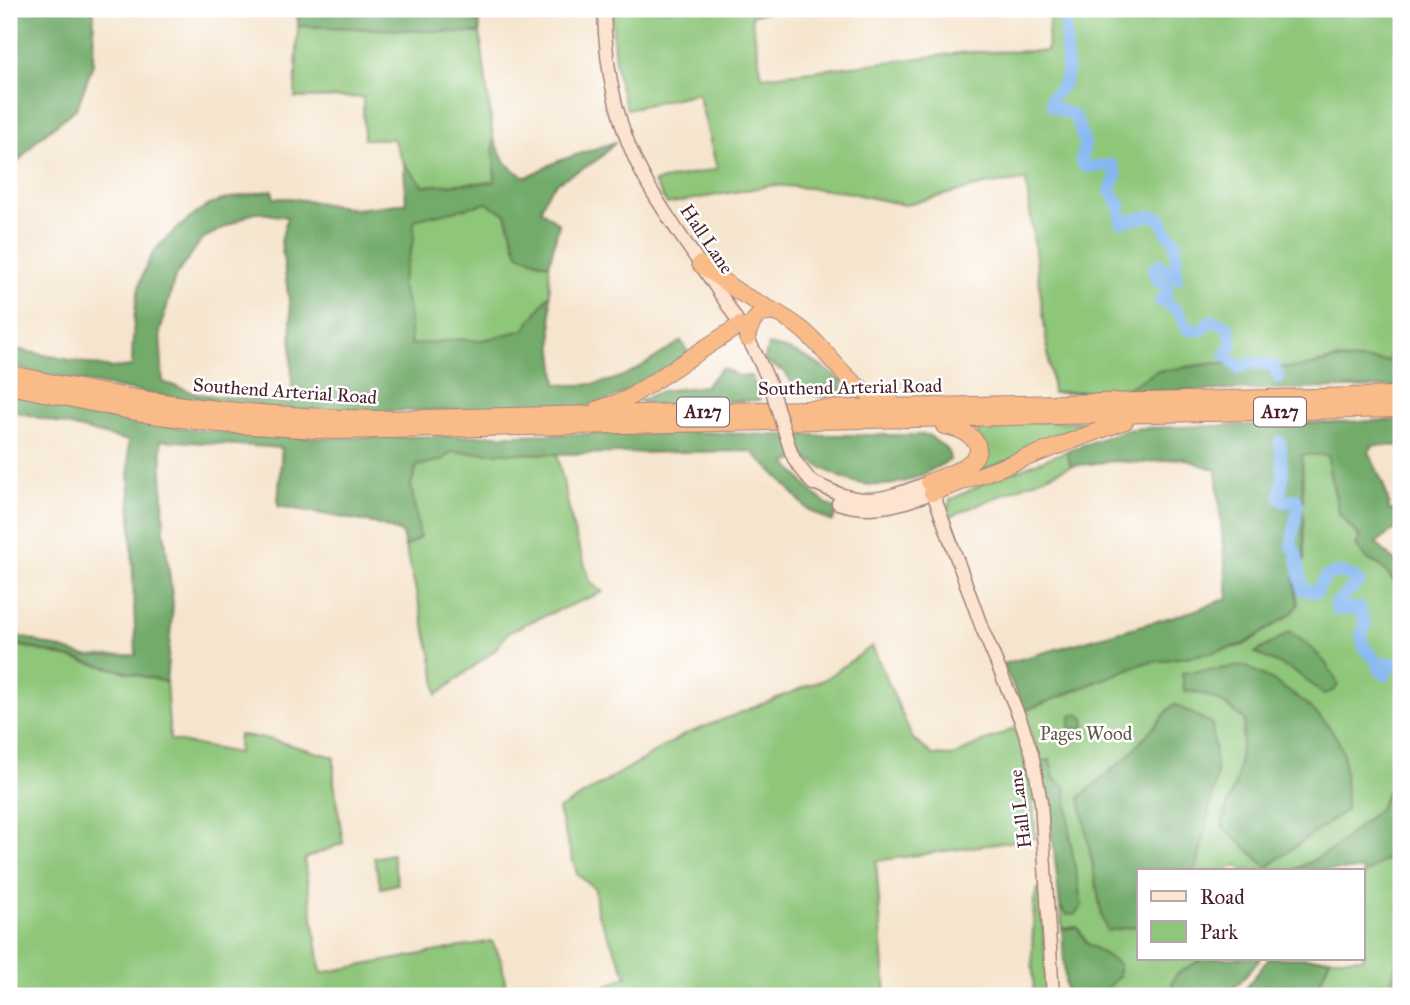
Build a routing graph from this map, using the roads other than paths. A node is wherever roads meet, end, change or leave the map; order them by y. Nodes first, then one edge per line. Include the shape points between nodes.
1 (604, 9) edge
2 (700, 264) junction
3 (781, 315) junction
4 (743, 332) junction
5 (9, 373) edge
6 (9, 386) edge
7 (1401, 395) edge
8 (937, 407) junction
9 (1401, 409) edge
10 (578, 415) junction
11 (1158, 415) junction
12 (861, 420) junction
13 (809, 480) junction
14 (933, 494) junction
15 (1053, 996) edge

1 - 2 street, Hall Lane via 610,81 625,133 647,181
2 - 3 highway, A127
2 - 4 street, Hall Lane
3 - 4 highway, A127 via 759,315
3 - 8 highway, A127 via 813,338 865,393 881,400
4 - 10 highway, A127 via 628,399
4 - 13 street, Hall Lane, bridge via 769,382 790,452
5 - 10 highway, Southend Arterial Road / A127 via 146,401 250,414 380,419
6 - 12 highway, Southend Arterial Road / A127 via 145,414 321,430
7 - 8 highway, Southend Arterial Road / A127
8 - 10 highway, Southend Arterial Road / A127
9 - 11 highway, Southend Arterial Road / A127
11 - 12 highway, Southend Arterial Road / A127
11 - 14 highway via 1106,427
12 - 14 highway via 949,426 973,436 977,446 972,461
13 - 14 street via 843,496 869,500
13 - 14 street, Hall Lane via 828,498 854,508 879,509
14 - 15 street, Hall Lane via 1032,754 1041,802

